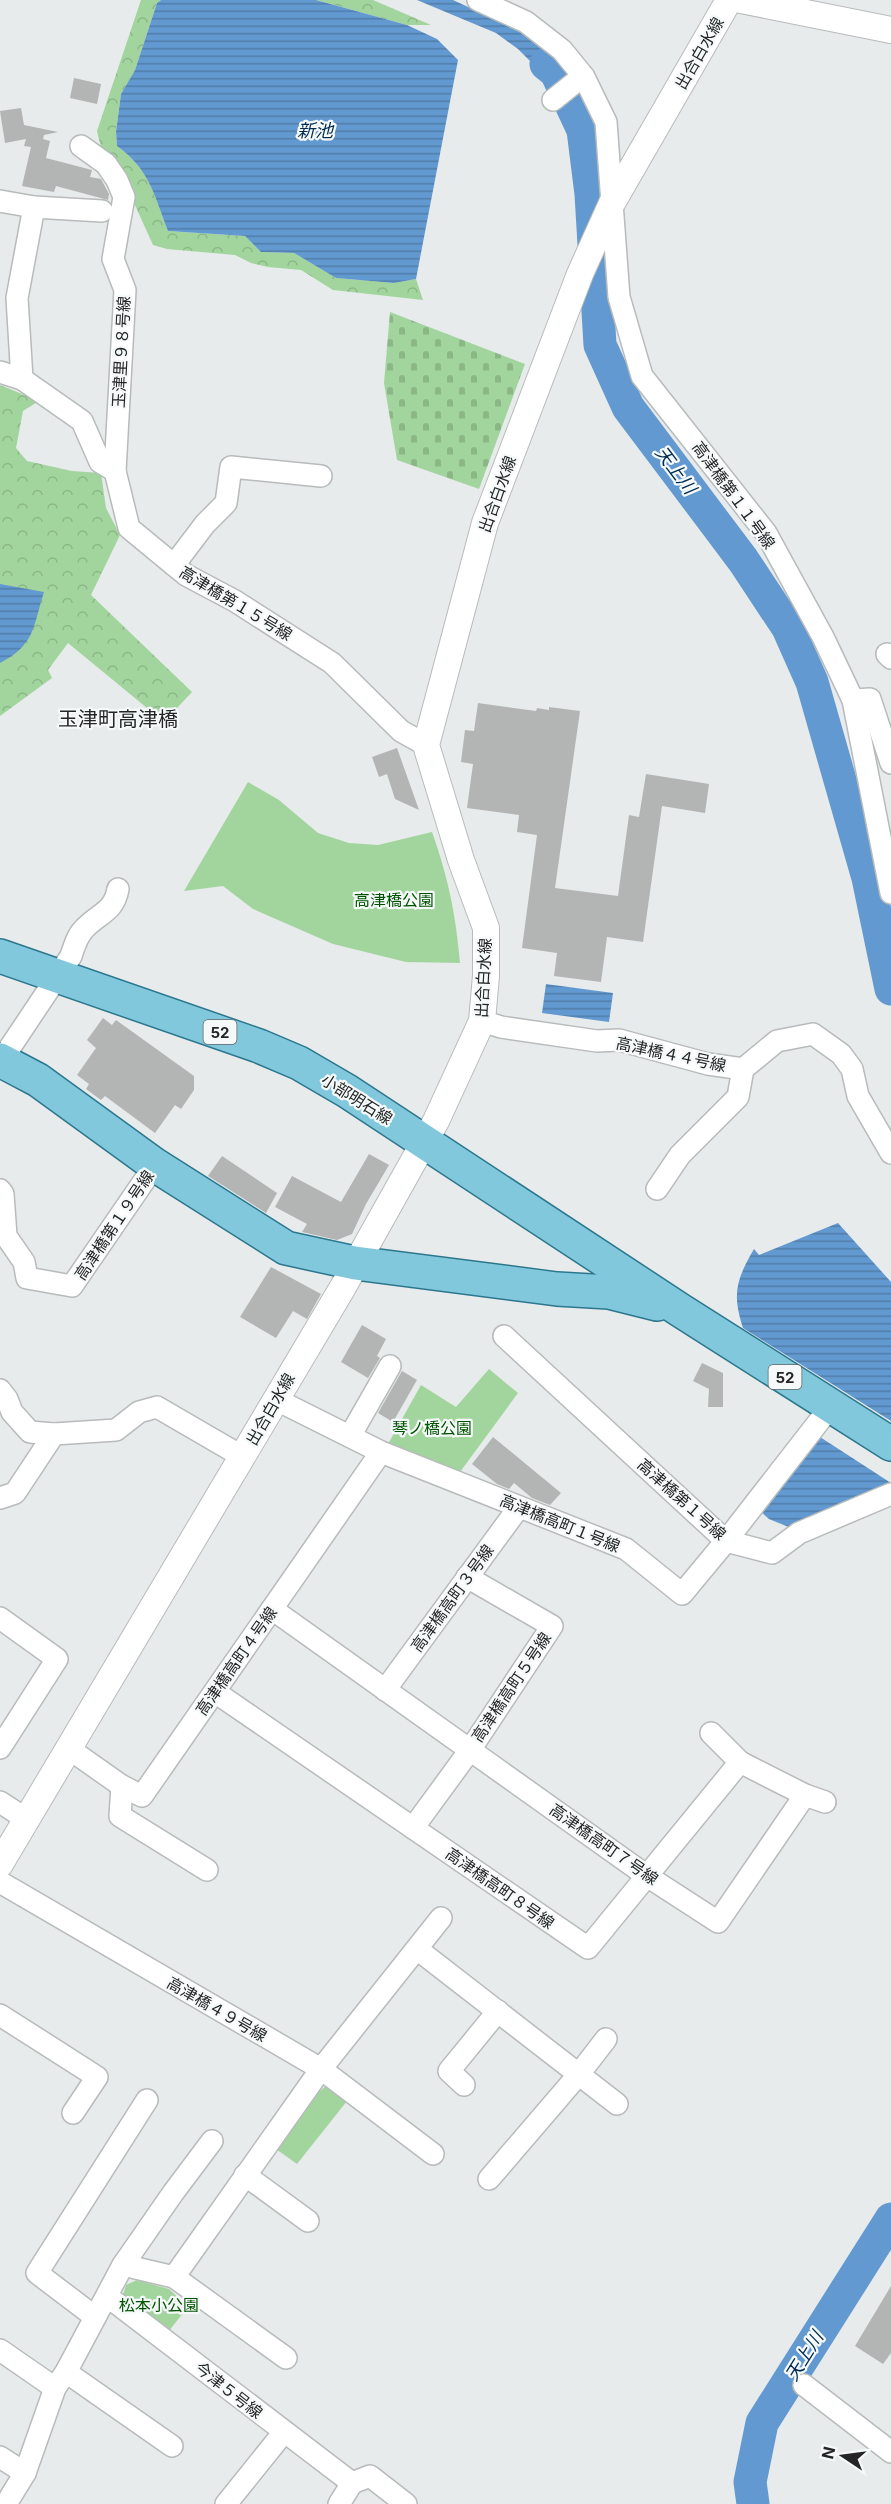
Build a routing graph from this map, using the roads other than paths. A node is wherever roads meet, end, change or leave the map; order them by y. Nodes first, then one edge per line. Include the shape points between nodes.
1 (478, 0) edge
2 (729, 0) edge
3 (741, 0) edge
4 (891, 30) edge
5 (583, 76) junction
6 (553, 100) dead end
7 (81, 146) dead end
8 (0, 201) edge
9 (612, 203) junction
10 (34, 207) junction
11 (102, 211) dead end
12 (0, 372) edge
13 (22, 379) junction
14 (115, 471) junction
15 (321, 476) dead end
16 (174, 565) junction
17 (853, 700) junction
18 (426, 746) junction
19 (891, 763) edge
20 (118, 889) dead end
21 (891, 893) edge
22 (0, 956) edge
23 (58, 975) junction
24 (482, 1021) junction
25 (1, 1061) edge
26 (743, 1068) junction
27 (424, 1141) junction
28 (891, 1153) edge
29 (155, 1165) junction
30 (657, 1189) dead end
31 (0, 1190) edge
32 (355, 1263) junction
33 (680, 1310) junction
34 (504, 1336) dead end
35 (390, 1366) dead end
36 (0, 1390) edge
37 (275, 1399) junction
38 (831, 1406) junction
39 (54, 1434) junction
40 (350, 1436) junction
41 (891, 1444) edge
42 (381, 1452) junction
43 (243, 1457) junction
44 (891, 1494) edge
45 (7, 1495) edge
46 (519, 1507) junction
47 (726, 1541) junction
48 (467, 1577) junction
49 (272, 1609) junction
50 (0, 1618) edge
51 (385, 1690) junction
52 (215, 1692) junction
53 (711, 1733) dead end
54 (0, 1748) edge
55 (68, 1748) junction
56 (470, 1750) junction
57 (740, 1762) junction
58 (122, 1786) junction
59 (0, 1802) edge
60 (26, 1819) junction
61 (413, 1828) junction
62 (0, 1864) edge
63 (207, 1870) dead end
64 (647, 1876) junction
65 (0, 1882) edge
66 (441, 1917) dead end
67 (417, 1948) junction
68 (498, 2011) junction
69 (0, 2015) edge
70 (606, 2039) dead end
71 (321, 2069) junction
72 (579, 2074) junction
73 (464, 2085) dead end
74 (147, 2100) dead end
75 (617, 2104) dead end
76 (73, 2113) dead end
77 (212, 2141) dead end
78 (433, 2154) dead end
79 (245, 2175) junction
80 (489, 2180) dead end
81 (308, 2221) dead end
82 (123, 2265) junction
83 (174, 2277) junction
84 (107, 2296) junction
85 (95, 2317) junction
86 (0, 2350) edge
87 (286, 2358) dead end
88 (61, 2380) junction
89 (804, 2385) dead end
90 (284, 2432) junction
91 (172, 2446) dead end
92 (891, 2452) edge
93 (0, 2457) edge
94 (25, 2473) junction
95 (352, 2483) junction
96 (393, 2500) edge
97 (6, 2504) edge
98 (226, 2504) edge
99 (339, 2504) edge

1 - 5 street, 高津橋第１１号線 via 526,22 562,50
2 - 9 street, 出合白水線
3 - 4 street
5 - 6 street
5 - 9 street, 高津橋第１１号線 via 606,123
7 - 14 street, 玉津里９８号線 via 106,164 124,197 113,259 124,290
8 - 10 street
9 - 17 street, 高津橋第１１号線 via 619,297 642,376 766,533
9 - 18 street, 出合白水線 via 580,274 485,523
10 - 11 street
10 - 13 street via 17,298
12 - 13 street
13 - 14 street via 82,421 100,462
14 - 16 street, 高津橋第１５号線 via 129,528
15 - 16 street via 231,467 226,503
16 - 18 street, 高津橋第１５号線 via 332,663 401,731
17 - 19 street via 870,699
17 - 21 street, 高津橋第１１号線
18 - 24 street, 出合白水線 via 460,860 486,928
20 - 23 street via 116,902 84,929
22 - 23 main road, 小部明石線 / 52
23 - 25 street
23 - 27 main road, 小部明石線 / 52 via 299,1063
24 - 26 street, 高津橋４４号線 via 597,1041 619,1040 708,1064
24 - 27 street, 出合白水線
25 - 29 main road, 小部明石線 / 52 via 38,1080
26 - 28 street, 高津橋４４号線 via 777,1041 813,1034 841,1054 852,1069 858,1096
26 - 30 street via 738,1097 680,1155
27 - 32 street, 出合白水線
27 - 33 main road, 小部明石線 / 52
29 - 31 street, 高津橋第１９号線 via 72,1286 27,1278 24,1262 6,1236
29 - 32 main road, 小部明石線 / 52 via 286,1248
32 - 33 main road, 小部明石線 / 52 via 609,1292
32 - 37 street, 出合白水線
33 - 38 main road, 小部明石線 / 52
34 - 47 street, 高津橋第１号線
35 - 40 street
36 - 39 street via 12,1412 30,1432
37 - 40 street, 高津橋高町１号線
37 - 43 street, 出合白水線
38 - 41 main road, 小部明石線 / 52
38 - 47 street, 高津橋高町１号線
39 - 43 street via 116,1430 139,1412 157,1407
39 - 45 street
40 - 42 street, 高津橋高町１号線
42 - 46 street, 高津橋高町１号線
42 - 49 street, 高津橋高町４号線
43 - 55 street, 出合白水線
44 - 47 street, 高津橋第１号線 via 799,1533 772,1553
46 - 47 street, 高津橋高町１号線 via 626,1549 682,1594
46 - 48 street, 高津橋高町３号線
48 - 51 street, 高津橋高町３号線
48 - 56 street, 高津橋高町５号線 via 552,1626
49 - 51 street, 高津橋高町７号線
49 - 52 street, 高津橋高町４号線
50 - 54 street via 57,1659
51 - 56 street, 高津橋高町７号線
52 - 58 street, 高津橋高町４号線 via 142,1796
52 - 61 street, 高津橋高町８号線
53 - 57 street, 高津橋高町７号線
55 - 58 street, 高津橋高町４号線
55 - 60 street, 出合白水線
56 - 61 street, 高津橋高町５号線
56 - 64 street, 高津橋高町７号線
57 - 64 street, 高津橋高町８号線
57 - 64 street, 高津橋高町７号線 via 815,1799 718,1922
58 - 63 street via 120,1816
59 - 60 street
60 - 62 street, 出合白水線
61 - 64 street, 高津橋高町８号線 via 588,1948
65 - 71 street, 高津橋４９号線
66 - 67 street
67 - 68 street
67 - 71 street
68 - 72 street
68 - 73 street via 449,2071
69 - 76 street via 98,2077
70 - 72 street
71 - 78 street, 高津橋４９号線
71 - 79 street
72 - 75 street
72 - 80 street
74 - 85 street via 37,2273
77 - 82 street
79 - 81 street
79 - 83 street
82 - 83 street
82 - 84 street
83 - 87 street
84 - 85 street
84 - 90 street, 今津５号線
85 - 88 street
86 - 88 street
88 - 91 street
88 - 94 street
89 - 92 street
90 - 95 street, 今津５号線
90 - 98 street
93 - 94 street
94 - 97 street
95 - 96 street via 370,2476
95 - 99 street

